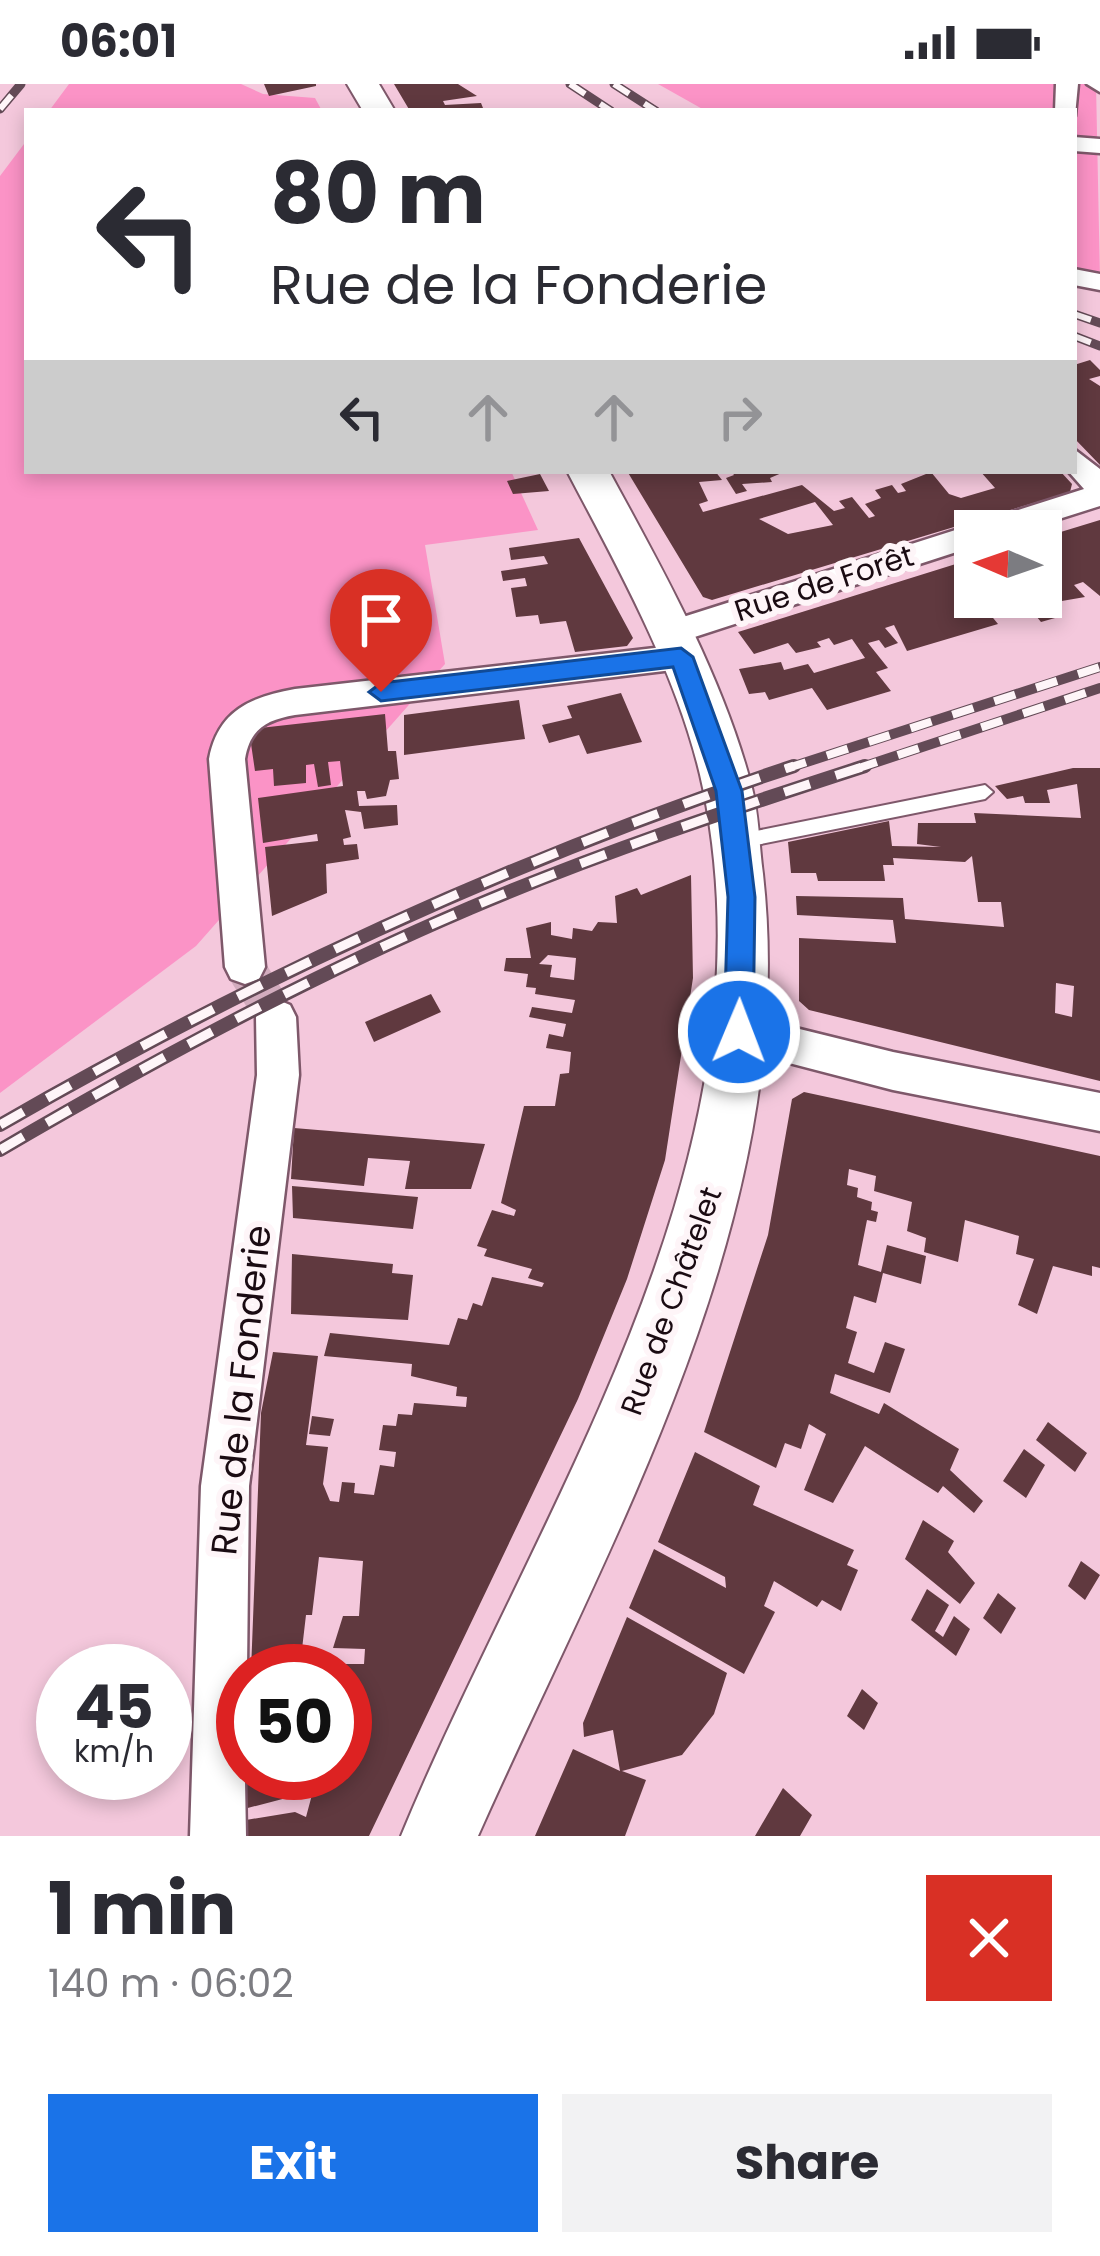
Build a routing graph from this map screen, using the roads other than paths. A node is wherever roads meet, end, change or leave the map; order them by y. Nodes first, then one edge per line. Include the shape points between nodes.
1 (1077, 463) edge
2 (590, 474) edge
3 (1100, 491) edge
4 (1046, 510) edge
5 (954, 543) edge
6 (677, 644) junction
7 (985, 792) dead end
8 (735, 843) junction
9 (245, 967) tunnel mouth
10 (276, 1017) tunnel mouth
11 (739, 1032) junction
12 (1100, 1112) edge
13 (218, 1836) edge
14 (439, 1836) edge

1 - 3 street
2 - 6 main road, Rue de Châtelet
3 - 4 street
5 - 6 street, Rue de Forêt
6 - 8 main road, Rue de Châtelet via 729,791
6 - 9 street via 263,707 242,719 226,759
7 - 8 lane
8 - 11 main road, Rue de Châtelet
10 - 13 street, Rue de la Fonderie via 278,1075 225,1486
11 - 12 street
11 - 14 main road, Rue de Châtelet via 710,1205 649,1377

